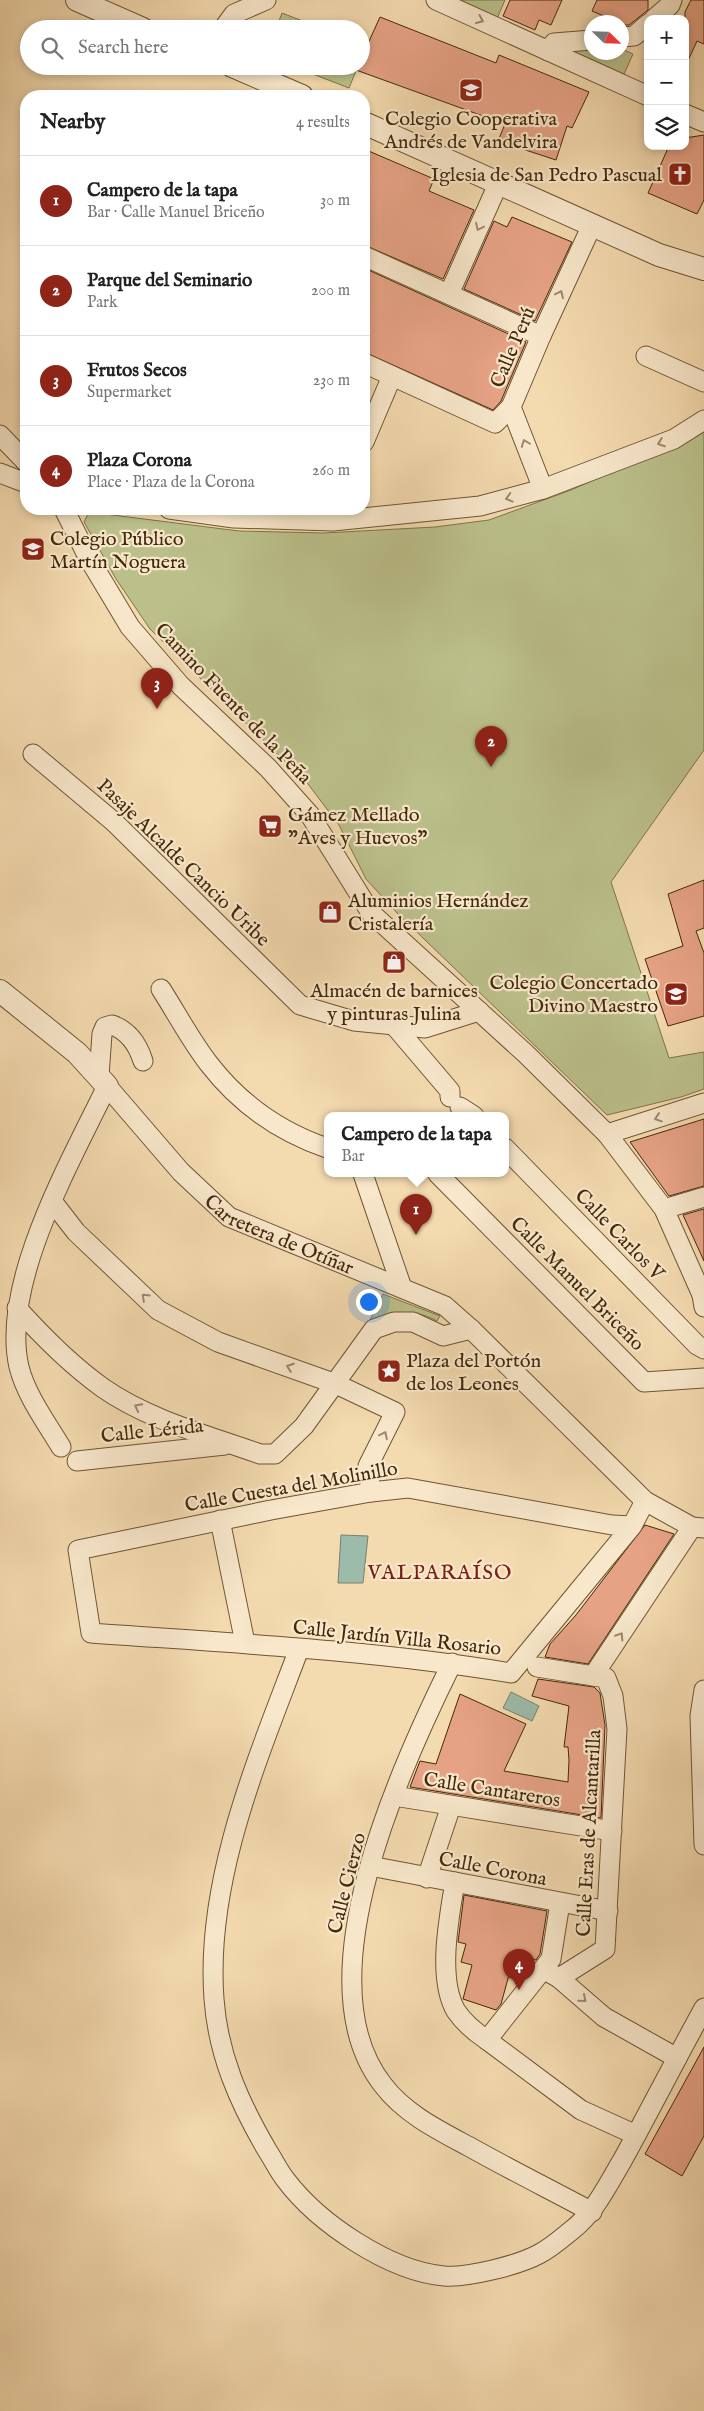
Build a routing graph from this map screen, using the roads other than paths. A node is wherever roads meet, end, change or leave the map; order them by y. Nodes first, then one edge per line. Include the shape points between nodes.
1 (77, 0) edge
2 (266, 0) edge
3 (436, 0) edge
4 (672, 0) edge
5 (659, 15) edge
6 (123, 20) edge
7 (230, 20) edge
8 (644, 27) edge
9 (629, 36) edge
10 (584, 41) edge
11 (548, 51) junction
12 (253, 75) edge
13 (288, 90) edge
14 (644, 94) edge
15 (689, 116) edge
16 (704, 122) edge
17 (370, 126) edge
18 (499, 182) junction
19 (592, 225) junction
20 (370, 259) edge
21 (704, 269) edge
22 (448, 294) junction
23 (541, 336) junction
24 (646, 356) dead end
25 (370, 366) edge
26 (392, 376) junction
27 (704, 382) edge
28 (511, 407) junction
29 (704, 420) edge
30 (370, 428) edge
31 (0, 435) edge
32 (20, 456) edge
33 (0, 473) edge
34 (20, 481) edge
35 (543, 489) junction
36 (370, 513) edge
37 (67, 515) edge
38 (212, 515) edge
39 (262, 515) edge
40 (33, 754) dead end
41 (161, 990) dead end
42 (0, 991) edge
43 (479, 1011) junction
44 (393, 1024) junction
45 (144, 1060) dead end
46 (103, 1081) junction
47 (704, 1102) edge
48 (462, 1107) edge
49 (607, 1134) junction
50 (324, 1147) edge
51 (509, 1152) edge
52 (364, 1177) edge
53 (441, 1177) edge
54 (704, 1197) edge
55 (52, 1202) junction
56 (664, 1209) junction
57 (402, 1288) junction
58 (703, 1299) edge
59 (17, 1308) junction
60 (472, 1329) junction
61 (704, 1349) edge
62 (704, 1378) edge
63 (336, 1384) junction
64 (232, 1444) junction
65 (61, 1447) dead end
66 (77, 1461) dead end
67 (371, 1492) junction
68 (645, 1501) junction
69 (220, 1520) junction
70 (632, 1526) junction
71 (698, 1527) edge
72 (91, 1633) joint
73 (245, 1644) junction
74 (299, 1649) junction
75 (452, 1663) junction
76 (537, 1666) dead end
77 (593, 1676) junction
78 (704, 1690) edge
79 (394, 1796) junction
80 (451, 1806) junction
81 (612, 1831) junction
82 (704, 1845) edge
83 (370, 1866) junction
84 (427, 1878) junction
85 (455, 1882) junction
86 (560, 1903) junction
87 (608, 1911) junction
88 (552, 1974) junction
89 (704, 2008) edge
90 (487, 2040) junction
91 (677, 2058) junction
92 (636, 2135) junction
93 (592, 2212) junction

1 - 6 street
2 - 7 street via 234,14
3 -> 11 street
4 - 5 street
8 - 9 street
10 - 11 street via 554,43
11 - 14 street
12 - 13 street
15 - 16 street
17 - 18 street
18 - 19 street
18 -> 22 street
19 - 21 street via 659,255
23 -> 19 street, Calle Perú
20 - 22 street
22 - 23 street
23 - 28 street, Calle Perú
24 - 27 street
25 - 26 street
26 - 28 street via 495,423
26 - 30 street
35 -> 28 street, Calle Perú
29 -> 35 street via 674,439
31 - 32 street
33 - 34 street
35 -> 36 street via 480,506
37 - 43 street, Camino Fuente de la Peña via 108,594 154,657 268,768 310,815 371,913
38 - 39 street via 234,518
40 - 44 street, Pasaje Alcalde Cancio Uribe via 114,822 300,1005 354,1021
41 - 50 street via 210,1065 253,1110 298,1138
42 - 46 street, Carretera de Otíñar via 77,1053
43 - 44 street via 425,1028
43 - 49 street, Camino Fuente de la Peña
44 - 48 street
45 - 46 street via 130,1036 112,1025 105,1028 102,1034
46 - 55 street
46 - 57 street, Carretera de Otíñar via 181,1172 229,1217
47 -> 49 street
49 - 56 street, Camino Fuente de la Peña
51 - 61 street, Calle Carlos V
52 - 57 street
53 - 62 street, Calle Manuel Briceño via 644,1382
54 - 56 street
55 - 59 street via 30,1258
63 -> 55 street via 218,1342 158,1310 76,1232
56 - 58 street, Camino Fuente de la Peña
57 - 60 street, Carretera de Otíñar via 445,1306
64 -> 59 street via 159,1418 104,1388 50,1344
59 - 65 street via 14,1335 19,1368
60 - 63 street via 443,1336 413,1322 394,1322 374,1329
60 - 68 street, Carretera de Otíñar
63 - 64 street via 304,1426 275,1454 260,1454
67 -> 63 street via 368,1466 396,1412
64 - 66 street, Calle Lérida
67 - 69 street, Calle Cuesta del Molinillo
67 - 70 street, Calle Cuesta del Molinillo via 408,1488
68 - 70 street, Calle Jardín Villa Rosario
68 - 71 street, Carretera de Otíñar
69 - 72 street, Calle Cuesta del Molinillo via 78,1550
69 - 73 street
70 - 75 street, Calle Jardín Villa Rosario via 511,1673
77 -> 71 street
72 - 73 street, Calle Jardín Villa Rosario
73 - 74 street, Calle Jardín Villa Rosario
74 - 75 street, Calle Jardín Villa Rosario
74 - 93 street via 260,1751 229,1852 214,1942 214,1998 220,2046 246,2114 285,2179 324,2219 394,2263 445,2276 490,2270 539,2254
75 - 79 street, Calle Cierzo via 426,1716
76 - 77 street, Calle Eras de Alcantarilla
77 - 81 street, Calle Eras de Alcantarilla via 606,1678 613,1696 616,1729
78 - 82 street via 700,1716
79 - 80 street, Calle Cantareros
79 - 83 street, Calle Cierzo
80 - 81 street, Calle Cantareros
80 - 84 street
81 - 87 street, Calle Eras de Alcantarilla
83 - 84 street, Calle Corona
83 - 93 street, Calle Cierzo via 354,1930 350,1981 357,2034 370,2067 401,2104 429,2125
84 - 85 street, Calle Corona
85 - 86 street, Calle Corona
85 - 90 street via 445,1938 450,1991 456,2010 468,2026
86 - 87 street, Calle Corona
86 - 88 street via 551,1959
87 - 88 street, Calle Eras de Alcantarilla via 605,1950
88 - 90 street
88 -> 91 street via 604,2017
89 - 91 street
90 - 92 street via 581,2110
91 - 92 street
92 - 93 street

